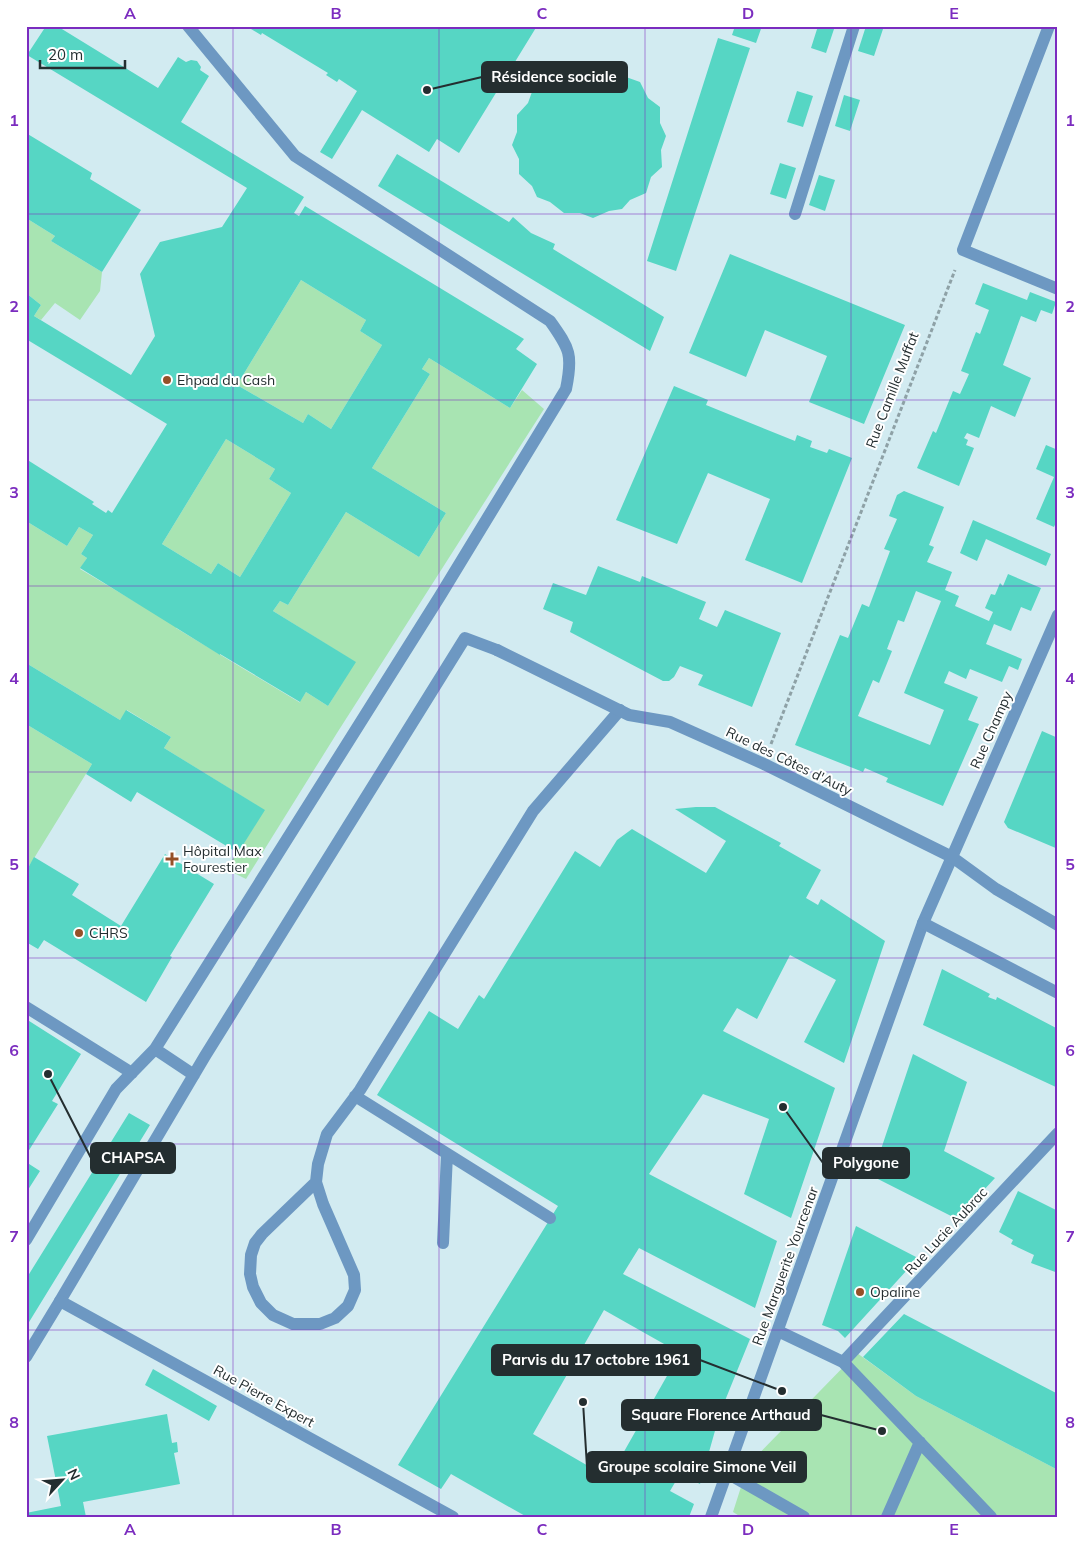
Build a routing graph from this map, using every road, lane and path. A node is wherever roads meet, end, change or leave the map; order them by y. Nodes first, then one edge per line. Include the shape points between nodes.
1 (188, 26) edge
2 (854, 26) edge
3 (1049, 26) edge
4 (795, 214) dead end
5 (962, 250) junction
6 (1058, 289) edge
7 (1058, 615) edge
8 (620, 710) junction
9 (764, 764) junction
10 (952, 857) junction
11 (923, 923) junction
12 (1058, 925) edge
13 (1058, 993) edge
14 (26, 1007) edge
15 (155, 1049) junction
16 (132, 1073) junction
17 (194, 1075) junction
18 (355, 1096) junction
19 (1058, 1133) edge
20 (447, 1154) junction
21 (316, 1182) junction
22 (550, 1218) dead end
23 (26, 1240) edge
24 (443, 1243) dead end
25 (60, 1301) junction
26 (778, 1331) junction
27 (26, 1357) edge
28 (843, 1362) junction
29 (920, 1442) junction
30 (727, 1473) junction
31 (453, 1517) edge
32 (711, 1517) edge
33 (804, 1517) edge
34 (887, 1517) edge
35 (991, 1517) edge

1 - 15 street via 295,156 550,321 570,354 570,369 566,389 440,596
2 - 4 street
3 - 5 street
5 - 6 street
5 - 9 path, Rue Camille Muffat
7 - 10 street, Rue Champy
8 - 9 street, Rue des Côtes d'Auty via 629,715 670,722
8 - 17 street, Rue des Côtes d'Auty via 497,650 465,638
8 - 18 street via 533,811
9 - 10 street, Rue des Côtes d'Auty
10 - 11 street, Rue Marguerite Yourcenar
10 - 12 street, Rue des Côtes d'Auty via 996,889
11 - 13 street
11 - 26 street, Rue Marguerite Yourcenar
14 - 16 street
15 - 16 street
15 - 17 street
16 - 23 street via 116,1089
17 - 25 street
18 - 20 street
18 - 21 street via 326,1134
19 - 28 street, Rue Lucie Aubrac
20 - 22 street
20 - 24 street
21 - 21 street via 322,1204 354,1274 355,1290 348,1306 335,1318 320,1324 293,1324 273,1315 261,1303 250,1274 251,1255 262,1234
25 - 27 street
25 - 31 street, Rue Pierre Expert
26 - 28 street
26 - 30 street, Rue Marguerite Yourcenar
28 - 29 street
29 - 34 street
29 - 35 street
30 - 32 street, Rue Marguerite Yourcenar
30 - 33 street

